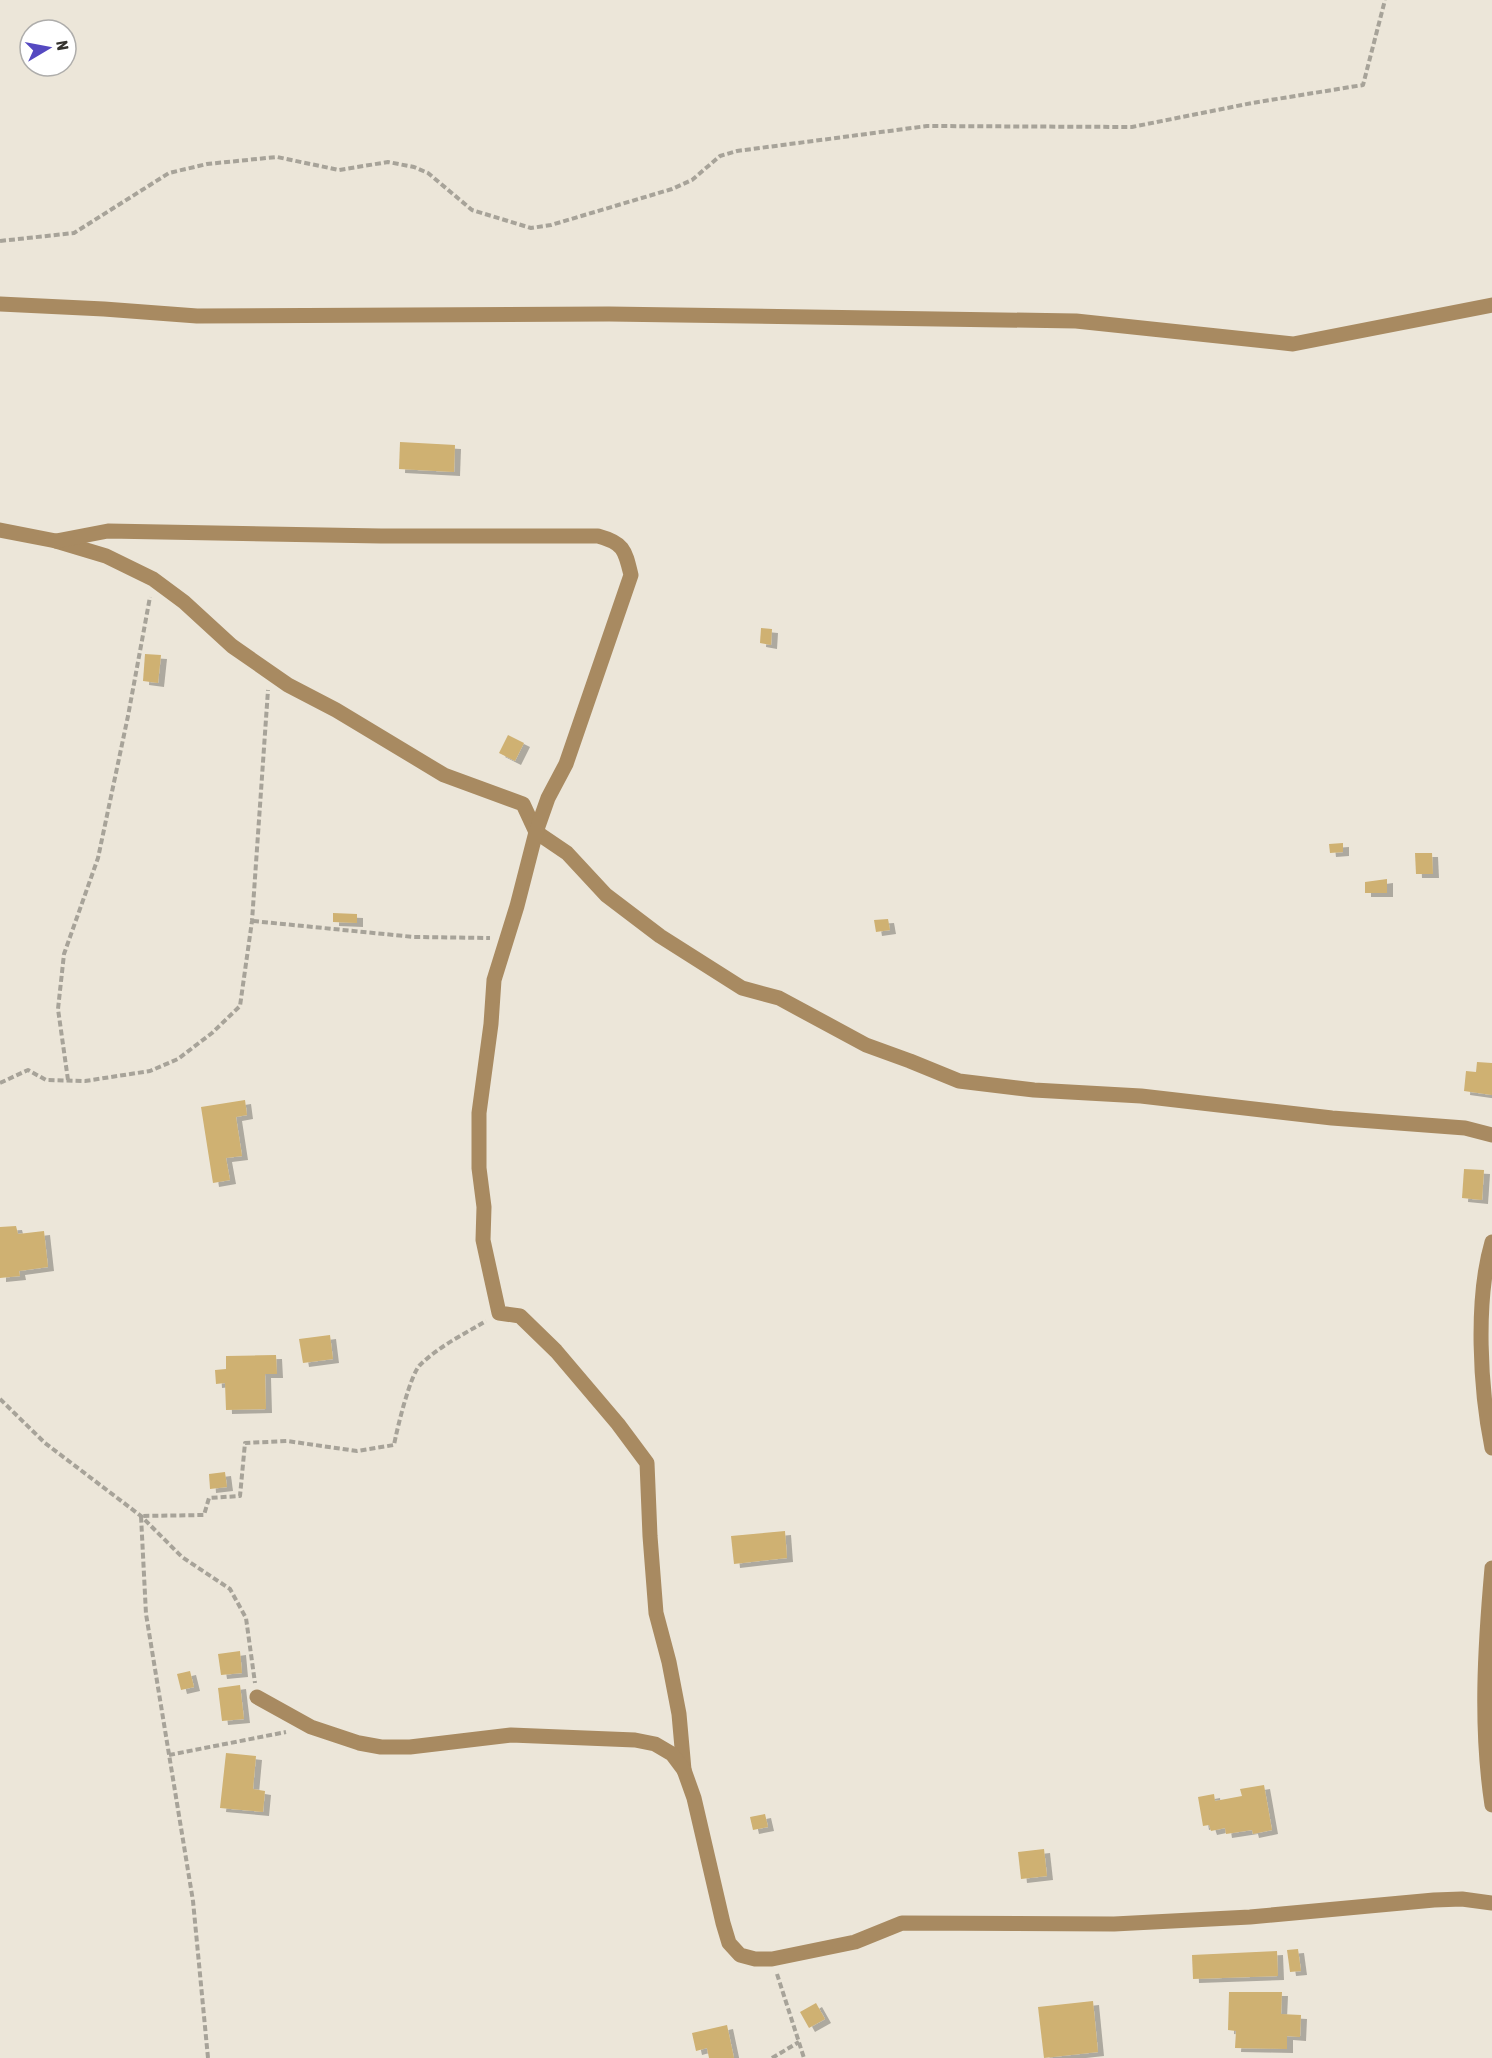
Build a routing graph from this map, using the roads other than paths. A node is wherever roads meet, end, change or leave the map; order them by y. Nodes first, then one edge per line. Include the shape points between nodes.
1 (0, 304) edge
2 (1492, 305) edge
3 (0, 530) edge
4 (56, 541) junction
5 (536, 832) junction
6 (1492, 1135) edge
7 (1492, 1242) edge
8 (1492, 1448) edge
9 (1492, 1568) edge
10 (257, 1697) road end
11 (1489, 1738) edge
12 (684, 1770) junction
13 (1492, 1805) edge
14 (1492, 1903) edge

1 - 2 street via 197,316 609,314 1076,321 1293,344
3 - 4 street
4 - 5 street via 115,560 153,579 232,646 288,685 444,775 522,804
4 - 5 street via 108,531 598,536 615,540 626,553 631,575 566,764
5 - 6 street via 567,853 606,895 660,936 742,988 779,998 866,1045 959,1081 1465,1128
5 - 12 street via 494,980 479,1113 483,1240 499,1312 520,1316 556,1351 647,1463 656,1613 679,1714
7 - 8 street via 1485,1266 1481,1333
9 - 11 street via 1484,1681
10 - 12 street via 311,1727 359,1743 410,1747 511,1735 635,1740 655,1744 672,1754
11 - 13 street via 1487,1773
12 - 14 street via 729,1943 740,1955 755,1959 855,1942 902,1923 1114,1923 1250,1917 1453,1899

